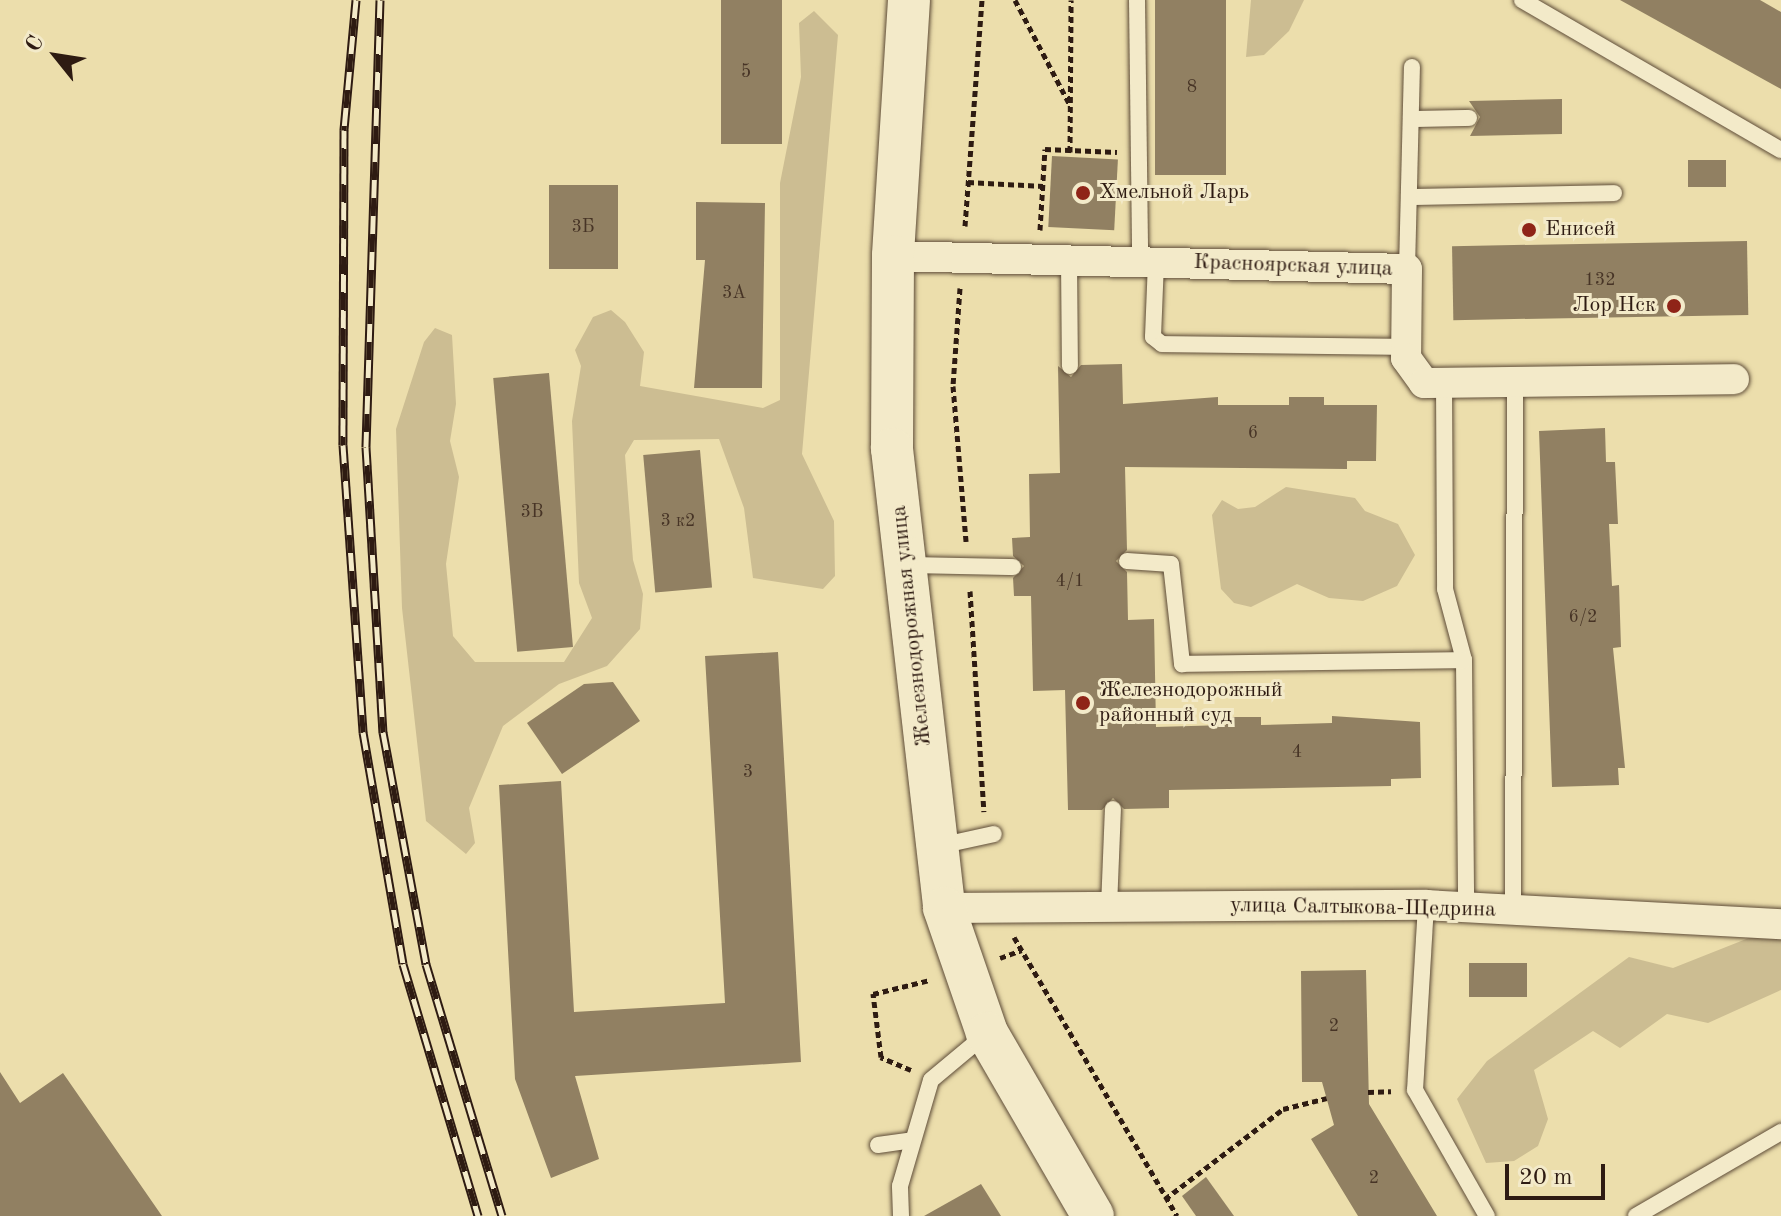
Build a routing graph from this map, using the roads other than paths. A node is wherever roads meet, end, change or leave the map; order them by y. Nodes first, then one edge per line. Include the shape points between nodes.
1 (909, 0) edge
2 (1137, 0) edge
3 (1522, 0) edge
4 (1412, 67) dead end
5 (1469, 118) dead end
6 (1411, 119) junction
7 (1781, 150) edge
8 (1614, 193) dead end
9 (1409, 197) junction
10 (893, 256) junction
11 (1069, 260) junction
12 (1148, 262) junction
13 (1407, 269) junction
14 (1406, 347) junction
15 (1070, 366) dead end
16 (1734, 379) dead end
17 (1515, 381) junction
18 (1444, 382) junction
19 (1127, 561) dead end
20 (905, 565) junction
21 (1013, 567) dead end
22 (1464, 660) junction
23 (1113, 809) dead end
24 (990, 836) road end
25 (939, 846) junction
26 (1426, 905) junction
27 (1109, 907) junction
28 (944, 908) junction
29 (1466, 908) junction
30 (1513, 910) junction
31 (1781, 924) edge
32 (987, 1033) junction
33 (1781, 1132) edge
34 (913, 1140) junction
35 (878, 1145) dead end
36 (901, 1216) edge
37 (1093, 1216) edge
38 (1487, 1216) edge
39 (1636, 1216) edge

1 - 10 street, Железнодорожная улица
2 - 12 lane via 1139,152
3 - 7 lane
4 - 6 lane
5 - 6 lane
6 - 9 lane
8 - 9 lane
9 - 13 lane
10 - 11 street, Красноярская улица
10 - 20 street, Железнодорожная улица via 892,449
11 - 12 street, Красноярская улица
11 - 15 lane
12 - 13 street, Красноярская улица
12 - 14 lane via 1153,337 1162,344
13 - 14 street, Красноярская улица
14 - 18 street via 1412,374
16 - 17 street
17 - 18 street
17 - 30 lane
18 - 22 lane via 1445,589
19 - 22 lane via 1171,564 1182,664
20 - 21 lane
20 - 25 street, Железнодорожная улица
22 - 29 lane
23 - 27 lane
24 - 25 lane
25 - 28 street, Железнодорожная улица
26 - 27 street, улица Салтыкова-Щедрина via 1195,913
26 - 29 street, улица Салтыкова-Щедрина
26 - 38 lane via 1415,1090
27 - 28 street, улица Салтыкова-Щедрина
28 - 32 street, Железнодорожная улица
29 - 30 street, улица Салтыкова-Щедрина
30 - 31 street, улица Салтыкова-Щедрина
32 - 34 lane via 931,1080
32 - 37 street, Железнодорожная улица
33 - 39 lane
34 - 35 lane
34 - 36 lane via 900,1186

